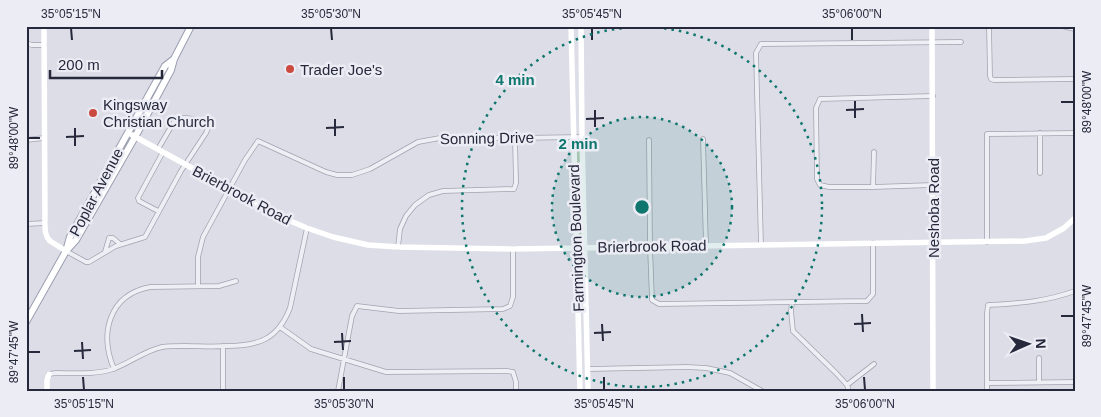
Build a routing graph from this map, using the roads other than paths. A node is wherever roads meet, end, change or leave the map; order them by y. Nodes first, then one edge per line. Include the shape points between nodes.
1 (44, 26) edge
2 (191, 26) edge
3 (571, 26) edge
4 (581, 26) edge
5 (932, 26) edge
6 (989, 26) edge
7 (1062, 26) edge
8 (1075, 29) edge
9 (932, 42) junction
10 (961, 42) dead end
11 (26, 43) edge
12 (44, 45) junction
13 (174, 59) junction
14 (1075, 79) edge
15 (933, 96) junction
16 (128, 132) junction
17 (1040, 133) junction
18 (1075, 133) edge
19 (135, 137) junction
20 (573, 137) junction
21 (582, 137) junction
22 (44, 138) junction
23 (516, 138) junction
24 (703, 139) dead end
25 (26, 140) edge
26 (649, 140) dead end
27 (160, 151) junction
28 (874, 152) dead end
29 (186, 165) junction
30 (1040, 173) dead end
31 (933, 184) junction
32 (873, 187) junction
33 (229, 189) junction
34 (158, 211) junction
35 (1075, 218) edge
36 (45, 223) junction
37 (26, 224) edge
38 (307, 228) junction
39 (933, 242) junction
40 (988, 242) junction
41 (874, 243) junction
42 (120, 244) junction
43 (760, 245) junction
44 (706, 246) junction
45 (398, 247) junction
46 (585, 247) junction
47 (650, 247) junction
48 (576, 248) junction
49 (513, 249) junction
50 (66, 251) junction
51 (105, 252) junction
52 (236, 281) dead end
53 (198, 286) junction
54 (1075, 291) edge
55 (792, 302) junction
56 (26, 322) edge
57 (280, 327) junction
58 (223, 346) junction
59 (1040, 358) dead end
60 (344, 360) junction
61 (874, 364) dead end
62 (588, 368) junction
63 (114, 369) junction
64 (580, 369) junction
65 (49, 374) joint
66 (1039, 382) junction
67 (1075, 382) edge
68 (987, 383) junction
69 (846, 385) junction
70 (47, 391) edge
71 (223, 391) edge
72 (338, 391) edge
73 (516, 391) edge
74 (580, 391) edge
75 (588, 391) edge
76 (762, 391) edge
77 (849, 391) edge
78 (933, 391) edge
79 (987, 391) edge

1 - 12 street
2 - 13 main road, Poplar Avenue
3 - 20 street, Farmington Boulevard
4 - 21 street, Farmington Boulevard
5 - 9 street, Neshoba Road
6 - 14 street via 991,79
7 - 8 street
9 - 10 street
9 - 15 street, Neshoba Road
9 - 43 street via 761,44 756,52
11 - 12 street
12 - 22 street
13 - 16 main road, Poplar Avenue via 165,66
13 - 19 main road, Poplar Avenue
15 - 31 street, Neshoba Road
15 - 32 street via 820,99 816,108 817,180 820,185
16 - 19 street, Brierbrook Road
16 - 50 main road, Poplar Avenue via 70,237
17 - 18 street
17 - 30 street
17 - 40 street via 987,134
19 - 27 street, Brierbrook Road
19 - 50 main road, Poplar Avenue via 76,240
20 - 21 street, Sonning Drive
20 - 23 street, Sonning Drive
20 - 48 street, Farmington Boulevard
21 - 46 street, Farmington Boulevard
22 - 25 street
22 - 36 street
23 - 33 street, Sonning Drive via 440,138 418,142 370,169 352,175 326,172 258,141
23 - 45 street via 514,189 443,191 429,195 406,216 400,229
24 - 44 street
26 - 47 street
27 - 29 street, Brierbrook Road
27 - 29 street via 178,118 209,124
27 - 34 street via 138,198
28 - 32 street
29 - 33 street, Brierbrook Road
29 - 34 street
31 - 32 street
31 - 39 street, Neshoba Road
33 - 38 street, Brierbrook Road
33 - 53 street via 201,243
34 - 42 street via 145,236
35 - 40 street, Brierbrook Road via 1046,238
36 - 37 street
36 - 50 street via 48,239
38 - 45 street, Brierbrook Road via 348,241
38 - 57 street via 290,308
39 - 40 street, Brierbrook Road
39 - 41 street, Brierbrook Road
39 - 78 street, Neshoba Road
41 - 43 street, Brierbrook Road
41 - 55 street via 873,294 867,301
42 - 51 street
42 - 51 street via 108,238
43 - 44 street, Brierbrook Road
44 - 47 street, Brierbrook Road
45 - 49 street, Brierbrook Road
46 - 47 street, Brierbrook Road
46 - 48 street, Brierbrook Road
46 - 62 street, Farmington Boulevard
47 - 55 street via 652,300 658,304
48 - 49 street, Brierbrook Road
48 - 64 street, Farmington Boulevard
49 - 60 street via 513,297 510,306 503,309 401,311 357,306 352,316
50 - 51 street via 86,262
50 - 56 main road, Poplar Avenue
52 - 53 street via 219,286
53 - 63 street via 150,287 126,296 112,316 107,333
54 - 68 street via 1035,302 988,304
55 - 69 street via 793,330
57 - 58 street via 257,343
57 - 60 street via 312,349
58 - 63 street via 165,346
58 - 71 street
59 - 66 street
60 - 72 street
60 - 73 street via 386,372 513,372
61 - 69 street
62 - 64 street
62 - 75 street, Farmington Boulevard
62 - 76 street via 706,368 730,373
63 - 65 street
64 - 74 street, Farmington Boulevard
65 - 70 street
66 - 67 street
66 - 68 street
68 - 79 street
69 - 77 street

